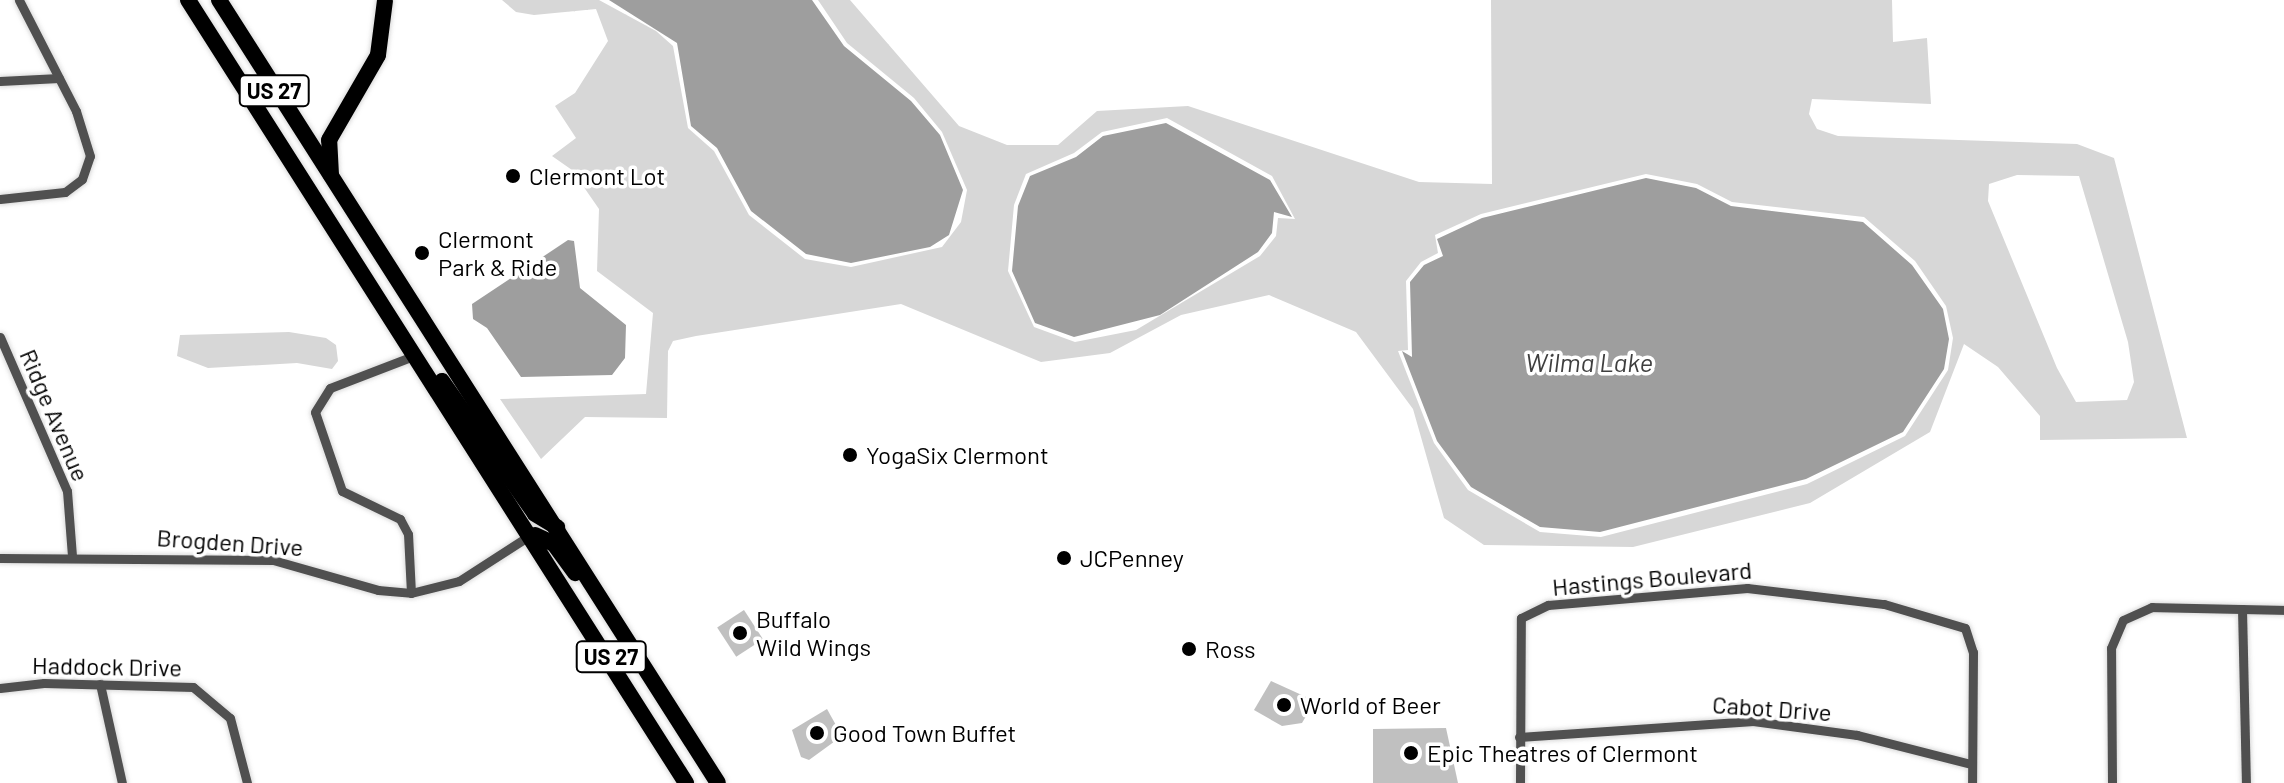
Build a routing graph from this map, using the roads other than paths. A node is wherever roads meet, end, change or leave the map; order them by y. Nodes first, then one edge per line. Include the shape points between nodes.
1 (188, 0) edge
2 (219, 0) edge
3 (385, 0) edge
4 (21, 4) edge
5 (59, 78) junction
6 (0, 81) edge
7 (332, 181) junction
8 (0, 199) edge
9 (362, 272) junction
10 (408, 297) junction
11 (0, 337) edge
12 (418, 358) junction
13 (558, 528) junction
14 (533, 533) junction
15 (72, 556) junction
16 (0, 558) edge
17 (411, 593) junction
18 (2242, 609) junction
19 (2284, 610) edge
20 (100, 684) junction
21 (0, 688) edge
22 (679, 717) junction
23 (1519, 737) junction
24 (1971, 764) junction
25 (122, 783) edge
26 (247, 783) edge
27 (686, 783) edge
28 (718, 783) edge
29 (1520, 783) edge
30 (1972, 783) edge
31 (2112, 783) edge
32 (2246, 783) edge

1 - 9 highway, US 27
2 - 7 highway, US 27
3 - 7 highway via 378,55 329,140
4 - 5 street
5 - 6 street
5 - 8 street via 89,149 82,179 51,197
7 - 10 highway, US 27
9 - 10 highway
9 - 12 highway, US 27
10 - 13 highway, US 27
11 - 15 street, Ridge Avenue via 67,491
12 - 13 highway via 459,398 535,514
12 - 14 highway, US 27
12 - 17 street via 330,388 315,412 342,491 400,519 408,534
13 - 22 highway, US 27
14 - 17 street, Brogden Drive via 459,581
14 - 22 highway via 561,553 640,675
14 - 27 highway, US 27
15 - 16 street, Brogden Drive
15 - 17 street, Brogden Drive via 273,560 378,590
18 - 19 street
18 - 31 street via 2146,608 2119,624 2111,648
18 - 32 street
20 - 21 street, Haddock Drive
20 - 25 street
20 - 26 street, Haddock Drive via 183,685 206,693 230,718
22 - 28 highway, US 27
23 - 24 street, Cabot Drive via 1753,721 1857,735
23 - 24 street, Hastings Boulevard via 1521,618 1548,605 1675,591 1806,591 1958,624 1972,638
23 - 29 street, Hastings Boulevard
24 - 30 street

